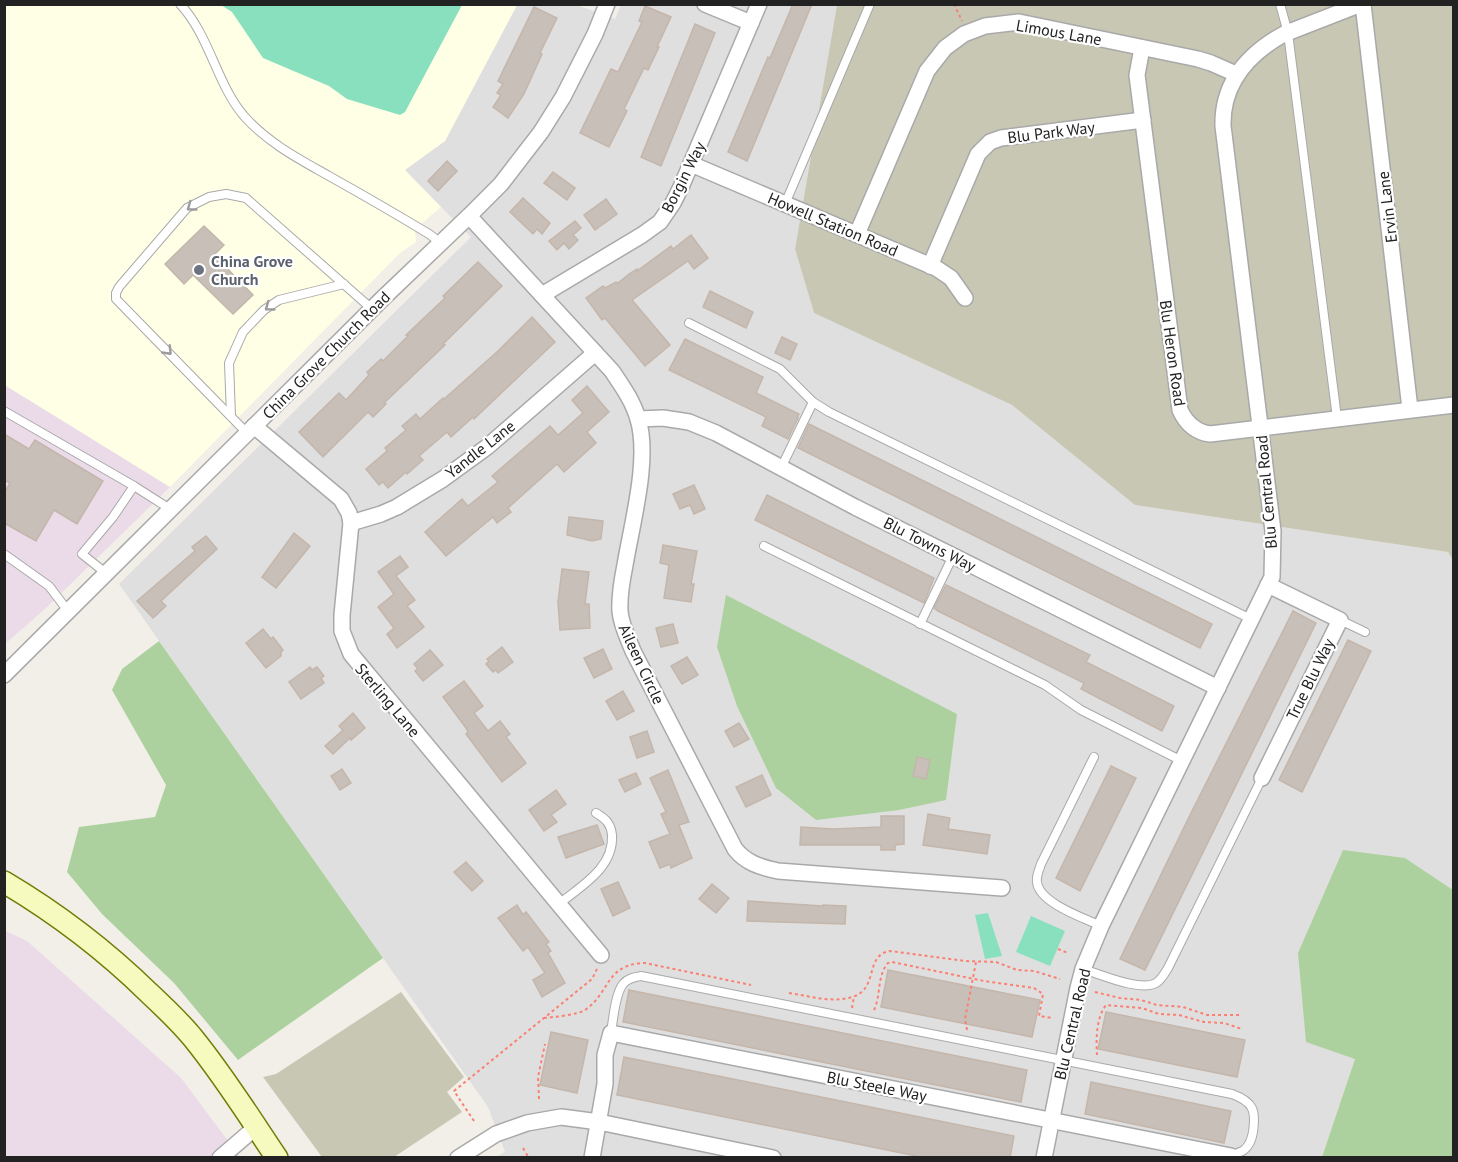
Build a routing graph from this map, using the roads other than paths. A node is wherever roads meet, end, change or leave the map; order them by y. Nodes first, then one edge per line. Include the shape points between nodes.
1 (180, 4) edge
2 (607, 4) edge
3 (705, 4) edge
4 (759, 4) edge
5 (870, 4) edge
6 (1280, 4) edge
7 (1362, 4) edge
8 (751, 23) junction
9 (1287, 33) junction
10 (1142, 48) junction
11 (1236, 74) junction
12 (1143, 120) junction
13 (691, 164) junction
14 (785, 204) junction
15 (469, 216) junction
16 (857, 234) junction
17 (441, 243) junction
18 (930, 266) junction
19 (344, 284) junction
20 (542, 295) junction
21 (965, 298) dead end
22 (372, 309) junction
23 (689, 323) dead end
24 (595, 352) junction
25 (813, 402) junction
26 (1454, 405) edge
27 (1410, 409) junction
28 (4, 411) edge
29 (231, 416) junction
30 (1337, 418) junction
31 (638, 419) junction
32 (1260, 428) junction
33 (250, 429) junction
34 (781, 468) junction
35 (134, 486) junction
36 (170, 509) junction
37 (351, 522) junction
38 (764, 546) dead end
39 (4, 554) edge
40 (953, 556) junction
41 (107, 574) junction
42 (1268, 585) junction
43 (68, 611) junction
44 (1251, 619) junction
45 (1340, 620) junction
46 (920, 624) junction
47 (1365, 632) dead end
48 (4, 675) edge
49 (1218, 688) junction
50 (1094, 757) dead end
51 (1182, 761) junction
52 (1262, 778) joint
53 (596, 813) dead end
54 (4, 882) edge
55 (1002, 888) dead end
56 (559, 904) junction
57 (1101, 926) junction
58 (599, 960) road end
59 (1083, 969) junction
60 (610, 1034) junction
61 (1063, 1062) junction
62 (1052, 1120) junction
63 (598, 1122) junction
64 (256, 1127) junction
65 (1231, 1156) edge
66 (220, 1158) edge
67 (278, 1158) edge
68 (458, 1158) edge
69 (592, 1158) edge
70 (772, 1158) edge
71 (1044, 1158) edge

1 - 17 lane via 200,34 228,92 262,134
2 - 15 street, China Grove Church Road via 563,97 541,132
3 - 8 street
4 - 8 street, Borgin Way
5 - 14 lane
6 - 9 lane
7 - 9 street, Blu Central Road
7 - 27 street, Ervin Lane
8 - 13 street, Borgin Way
9 - 11 street, Blu Central Road via 1262,47
9 - 30 lane
10 - 11 street, Limous Lane via 1211,63
10 - 12 street, Blu Heron Road via 1137,75
10 - 16 street, Limous Lane via 1019,22 985,26 964,34 945,48 927,71
11 - 32 street, Blu Central Road via 1224,104 1223,126
12 - 18 street, Blu Park Way via 990,142 978,154
12 - 32 street, Blu Heron Road via 1180,410 1185,421 1206,434
13 - 14 street, Howell Station Road
13 - 20 street, Borgin Way via 660,222
14 - 16 street, Howell Station Road
15 - 17 street, China Grove Church Road
15 - 20 street, Aileen Circle
16 - 18 street, Howell Station Road
17 - 22 street, China Grove Church Road
18 - 21 street, Howell Station Road via 951,278
19 - 22 lane
19 -> 29 lane via 279,300 243,332 229,363
19 -> 29 lane via 246,198 226,194 209,197 188,208 138,264 116,293 116,299
20 - 24 street, Aileen Circle
22 - 33 street, China Grove Church Road
23 - 25 lane via 780,369
24 - 31 street, Aileen Circle via 624,388
24 - 37 street, Yandle Lane via 487,447 443,479 397,507
25 - 34 lane
25 - 44 lane
26 - 27 street, Blu Heron Road
27 - 30 street, Blu Heron Road
28 - 35 lane
29 - 33 lane
30 - 32 street, Blu Heron Road
31 - 34 street, Blu Towns Way via 689,422
31 - 55 street, Aileen Circle via 642,465 620,614 633,651 741,857 778,871
32 - 42 street, Blu Central Road via 1273,531 1272,577
33 - 36 street, China Grove Church Road
33 - 37 street via 340,499
34 - 40 street, Blu Towns Way
35 - 36 lane
35 - 41 lane via 82,554
36 - 41 street, China Grove Church Road
37 - 56 street, Sterling Lane via 342,615 342,631 351,654
38 - 46 lane
39 - 43 lane via 49,585
40 - 46 lane
40 - 49 street, Blu Towns Way
41 - 43 street, China Grove Church Road
42 - 44 street, Blu Central Road
42 - 45 street, True Blu Way
43 - 48 street, China Grove Church Road
44 - 49 street, Blu Central Road
45 - 47 lane
45 - 52 street, True Blu Way
46 - 51 lane
49 - 51 street, Blu Central Road
50 - 57 lane via 1036,879 1038,890 1047,900
51 - 57 street, Blu Central Road
52 - 59 lane via 1159,982 1139,985
53 - 56 lane via 609,823 612,843 605,864
54 - 64 main road via 81,932 172,1015
56 - 58 street, Sterling Lane
57 - 59 street, Blu Central Road
59 - 61 street, Blu Central Road
60 - 61 lane via 624,982 641,976
60 - 62 street, Blu Steele Way
60 - 63 street
61 - 62 street, Blu Central Road
61 - 65 lane via 1243,1098 1256,1115 1252,1140 1244,1150
62 - 65 street, Blu Steele Way
62 - 71 street, Blu Central Road
63 - 68 street via 561,1117 527,1123 496,1134
63 - 69 street
63 - 70 street
64 - 66 street
64 - 67 main road

